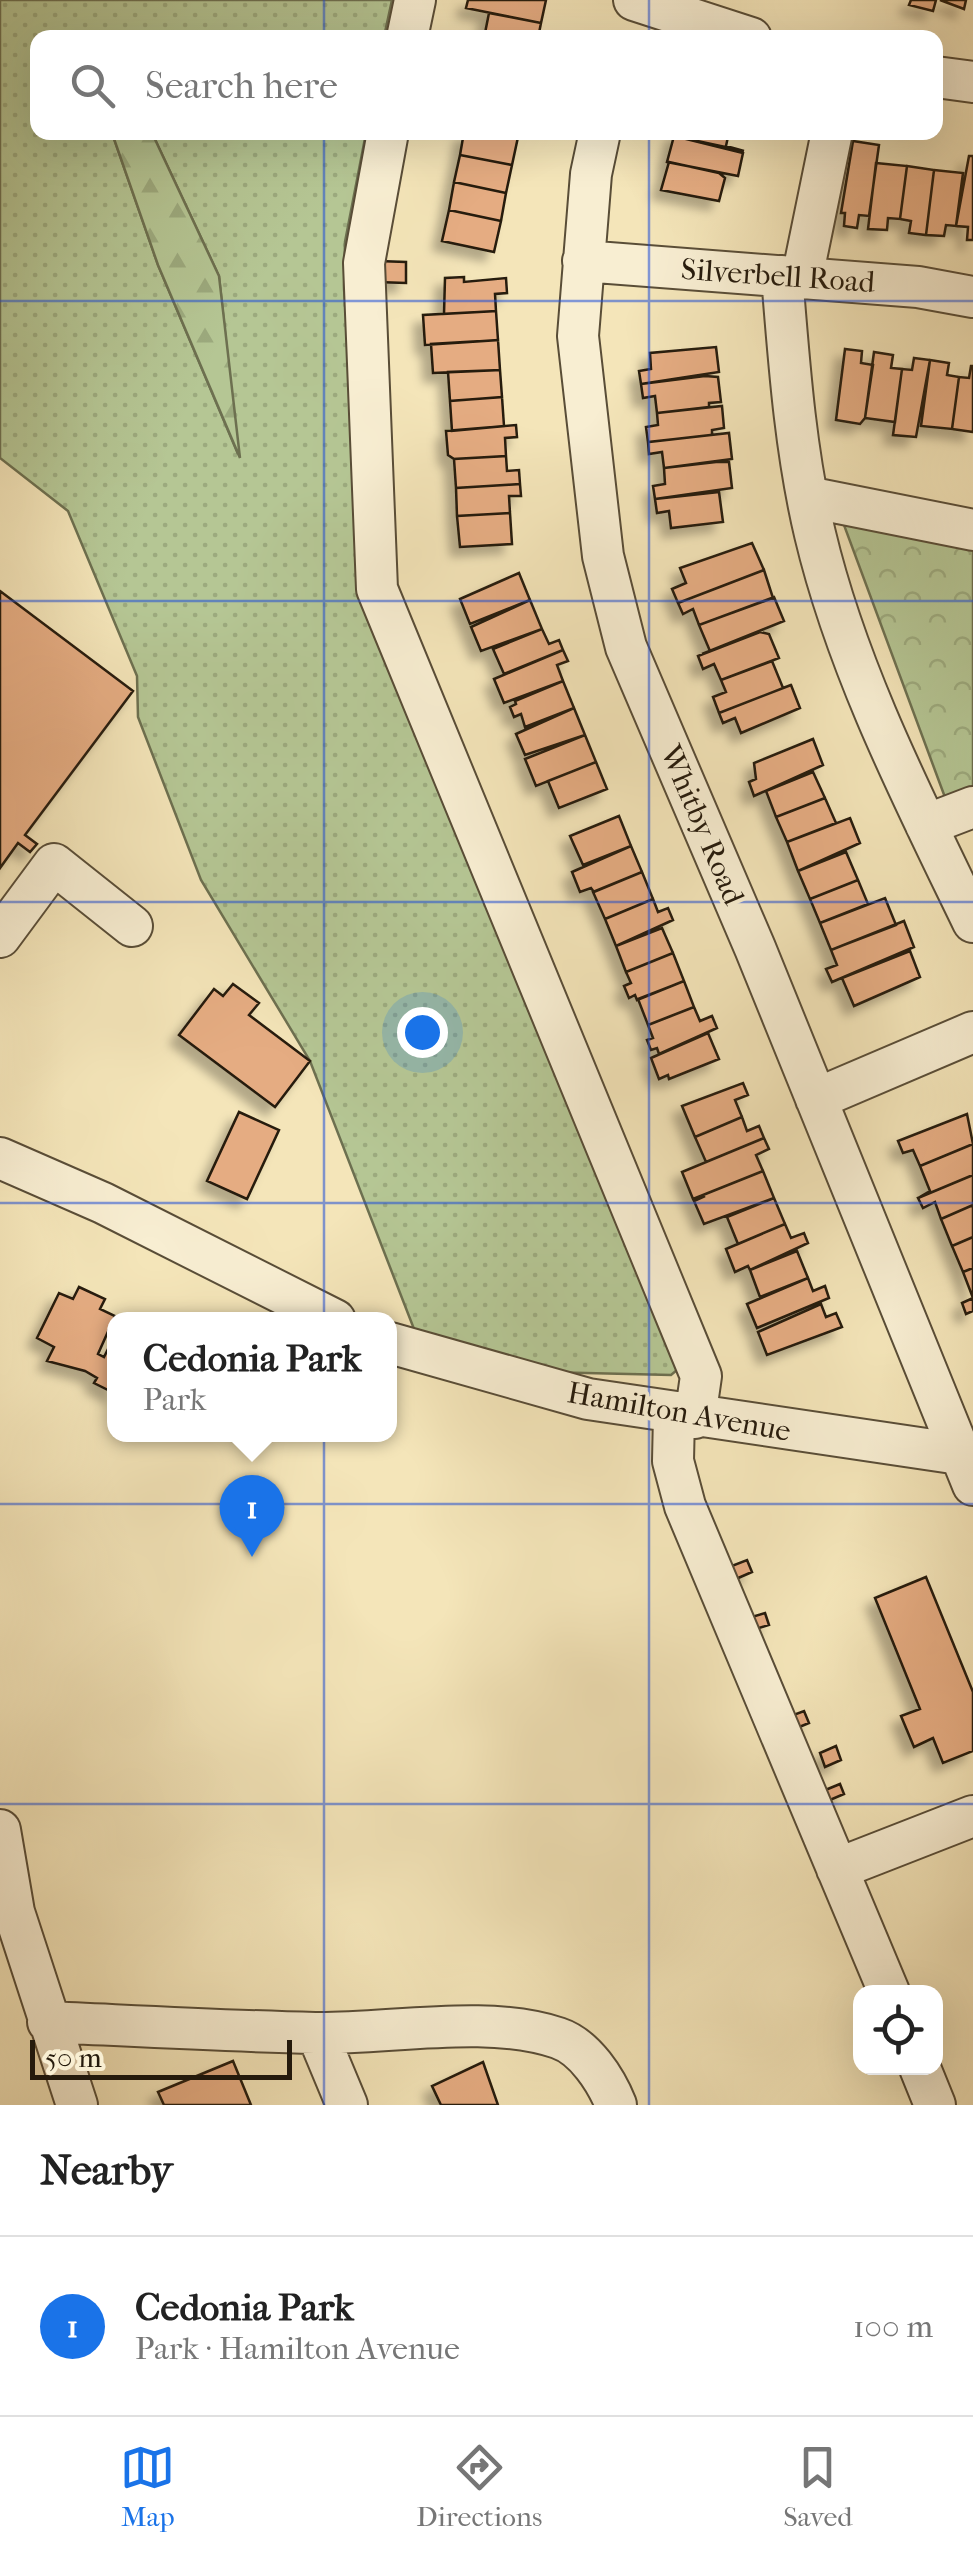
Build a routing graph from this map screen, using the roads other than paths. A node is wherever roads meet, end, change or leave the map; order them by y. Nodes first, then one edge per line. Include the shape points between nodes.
1 (415, 0) edge
2 (635, 10) edge
3 (409, 30) edge
4 (719, 30) edge
5 (943, 78) edge
6 (973, 82) edge
7 (387, 140) edge
8 (598, 140) edge
9 (830, 140) edge
10 (582, 261) junction
11 (792, 277) junction
12 (973, 297) edge
13 (808, 497) junction
14 (973, 530) edge
15 (973, 807) edge
16 (926, 825) junction
17 (973, 922) edge
18 (132, 926) dead end
19 (0, 936) edge
20 (973, 1032) edge
21 (816, 1099) junction
22 (0, 1158) edge
23 (319, 1312) edge
24 (397, 1345) edge
25 (685, 1416) junction
26 (968, 1465) edge
27 (973, 1816) edge
28 (0, 1830) edge
29 (837, 1868) junction
30 (885, 1985) edge
31 (48, 2022) junction
32 (317, 2033) junction
33 (923, 2075) edge
34 (76, 2105) edge
35 (347, 2105) edge
36 (616, 2105) edge
37 (935, 2105) edge

1 - 3 street
2 - 4 street
5 - 6 street
7 - 25 street via 364,263 377,588 701,1376
8 - 10 street, Whitby Road
9 - 11 street
10 - 11 street, Silverbell Road
10 - 21 street, Whitby Road via 578,336 586,436 603,556 626,646
11 - 12 street, Silverbell Road
11 - 13 street
13 - 14 street
13 - 16 street via 833,600
15 - 16 street
16 - 17 street
18 - 19 street via 54,864
20 - 21 street
21 - 26 street, Whitby Road
22 - 23 street
24 - 25 street, Hamilton Avenue via 502,1378
25 - 26 street, Hamilton Avenue
25 - 29 street via 673,1461 685,1506
27 - 29 street
28 - 31 street via 14,1912
29 - 30 street
31 - 32 street
31 - 34 street
32 - 35 street
32 - 36 street via 534,2032 562,2039 586,2057
33 - 37 street

